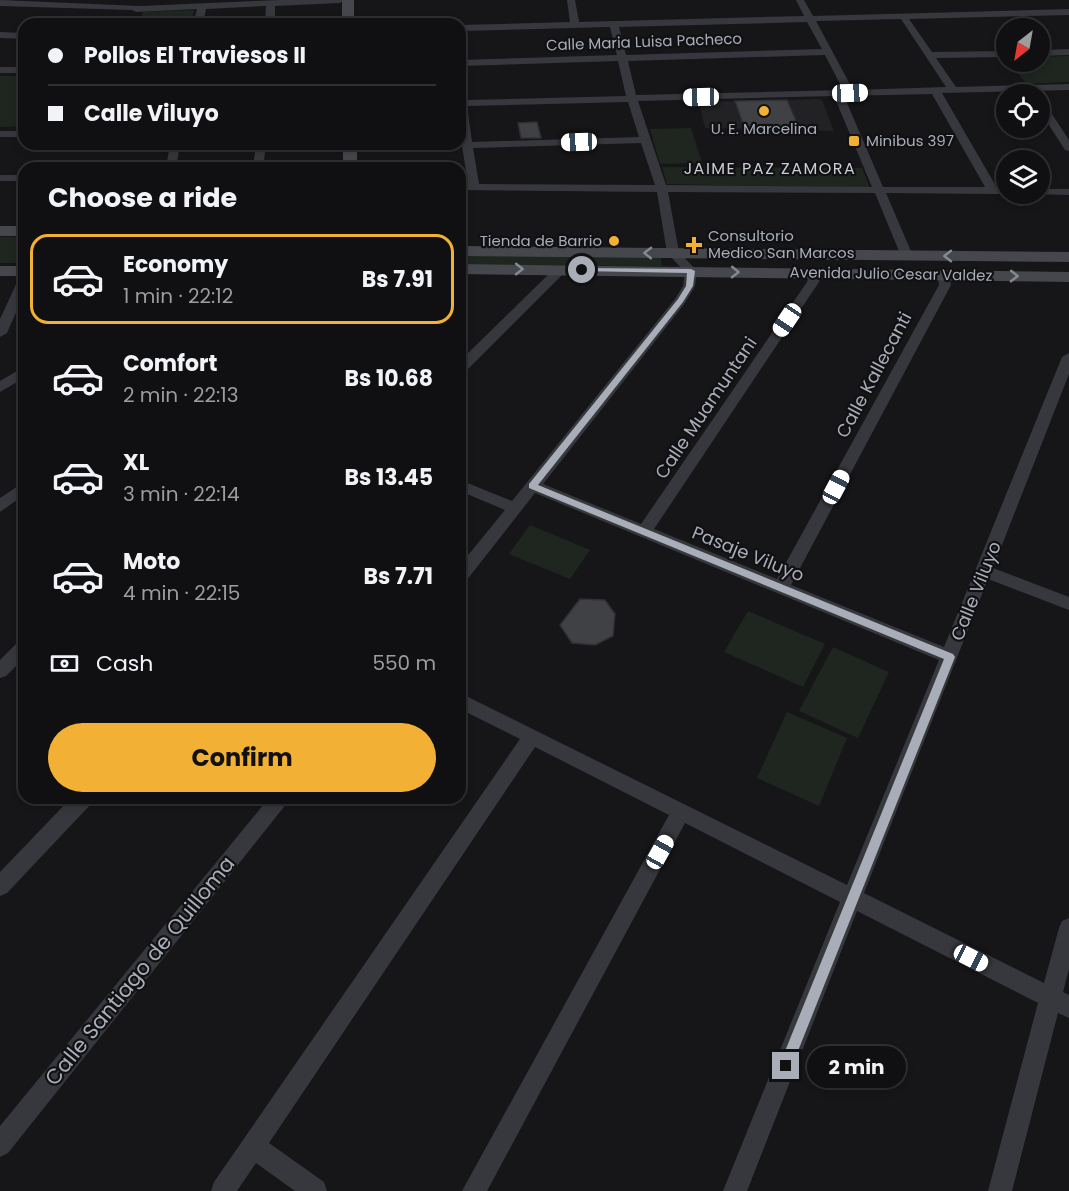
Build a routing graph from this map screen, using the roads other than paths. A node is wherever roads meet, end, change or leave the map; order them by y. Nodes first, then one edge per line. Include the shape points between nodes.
1 (340, 0) edge
2 (348, 0) edge
3 (570, 0) edge
4 (800, 0) edge
5 (0, 3) edge
6 (65, 3) edge
7 (271, 4) junction
8 (202, 6) junction
9 (136, 8) edge
10 (1069, 12) edge
11 (903, 16) junction
12 (199, 18) edge
13 (270, 18) edge
14 (348, 18) edge
15 (810, 19) junction
16 (614, 24) junction
17 (575, 25) junction
18 (466, 28) edge
19 (0, 35) edge
20 (18, 36) edge
21 (828, 52) junction
22 (1069, 52) edge
23 (1050, 53) edge
24 (996, 54) edge
25 (930, 55) junction
26 (622, 58) junction
27 (466, 63) edge
28 (0, 70) edge
29 (18, 70) edge
30 (1069, 87) edge
31 (1050, 89) edge
32 (935, 90) junction
33 (953, 90) junction
34 (996, 91) edge
35 (844, 93) junction
36 (632, 99) junction
37 (466, 100) edge
38 (1050, 119) edge
39 (466, 132) edge
40 (0, 134) edge
41 (18, 134) edge
42 (646, 140) junction
43 (468, 145) junction
44 (1069, 148) edge
45 (0, 178) edge
46 (18, 178) edge
47 (466, 187) edge
48 (474, 187) junction
49 (662, 189) junction
50 (993, 191) joint
51 (880, 192) junction
52 (1050, 192) edge
53 (1069, 192) edge
54 (0, 231) edge
55 (18, 231) edge
56 (466, 251) edge
57 (673, 253) junction
58 (907, 256) junction
59 (1069, 257) edge
60 (466, 269) edge
61 (0, 270) edge
62 (560, 270) junction
63 (18, 271) edge
64 (691, 271) junction
65 (814, 273) junction
66 (944, 276) junction
67 (1069, 277) edge
68 (18, 293) edge
69 (0, 333) edge
70 (1069, 357) edge
71 (466, 363) edge
72 (18, 375) edge
73 (0, 388) edge
74 (533, 486) junction
75 (466, 488) edge
76 (18, 492) edge
77 (0, 506) edge
78 (516, 509) junction
79 (644, 532) junction
80 (466, 570) edge
81 (984, 571) junction
82 (782, 588) junction
83 (1069, 604) edge
84 (18, 653) edge
85 (950, 657) junction
86 (0, 671) edge
87 (466, 703) edge
88 (532, 736) junction
89 (78, 804) edge
90 (275, 804) edge
91 (681, 812) junction
92 (0, 886) edge
93 (853, 898) junction
94 (1069, 928) edge
95 (1059, 1003) edge
96 (0, 1145) edge
97 (254, 1147) junction
98 (223, 1191) edge
99 (315, 1191) edge
100 (474, 1191) edge
101 (735, 1191) edge
102 (1000, 1191) edge

1 - 7 street
2 - 14 main road
3 - 17 street
4 - 15 street
5 - 6 street
6 - 9 street
7 - 8 street
7 - 13 street
8 - 9 street
8 - 12 street
10 - 11 street
11 - 15 street
11 - 25 street
15 - 16 street
15 - 21 street
16 - 17 street
16 - 26 street
17 - 18 street
19 - 20 street
21 - 26 street, Calle Maria Luisa Pacheco
21 - 35 street
22 - 23 street
24 - 25 street
25 - 33 street
26 - 27 street, Calle Maria Luisa Pacheco
26 - 36 street
28 - 29 street
30 - 31 street
32 - 33 street
32 - 35 street
32 - 50 street
33 - 34 street
35 - 36 street
35 - 51 street
36 - 37 street
36 - 42 street
38 - 44 street
39 - 43 street
40 - 41 street
42 - 43 street
42 - 49 street
43 - 48 street
45 - 46 street
47 - 48 street
48 - 49 street
49 - 51 street
49 - 57 street
50 - 51 street
51 - 58 street
52 - 53 street
54 - 55 main road
57 -> 56 main road, Avenida Julio Cesar Valdez
57 - 58 main road, Avenida Julio Cesar Valdez
57 - 64 street
59 -> 58 main road, Avenida Julio Cesar Valdez
60 -> 62 main road, Avenida Julio Cesar Valdez
61 - 63 main road
62 - 64 main road, Avenida Julio Cesar Valdez
62 - 71 street
64 -> 65 main road, Avenida Julio Cesar Valdez
64 - 74 street via 681,300
65 - 66 main road, Avenida Julio Cesar Valdez
65 - 79 street, Calle Muamuntani via 813,282
66 -> 67 main road, Avenida Julio Cesar Valdez
66 - 82 street, Calle Kallecanti via 945,285
68 - 69 street
70 - 81 street, Calle Viluyo
72 - 73 street
74 - 78 street
74 - 79 street, Pasaje Viluyo
75 - 78 street
76 - 77 street
78 - 80 street
79 - 82 street, Pasaje Viluyo
81 - 83 street
81 - 85 street, Calle Viluyo
82 - 85 street, Pasaje Viluyo
84 - 86 street
85 - 93 street, Calle Viluyo
87 - 88 street
88 - 91 street
88 - 97 street
89 - 92 street
90 - 96 street, Calle Santiago de Quilloma
91 - 93 street
91 - 100 street
93 - 95 street
93 - 101 street, Calle Viluyo
94 - 95 street
95 - 102 street
97 - 98 street
97 - 99 street

